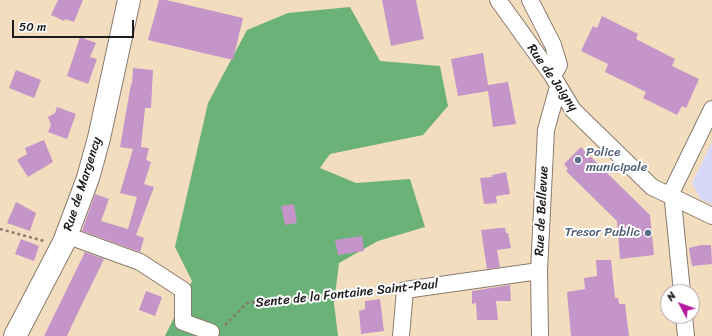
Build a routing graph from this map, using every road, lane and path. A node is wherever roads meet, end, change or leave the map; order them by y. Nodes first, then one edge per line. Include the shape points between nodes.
1 (129, 0) edge
2 (498, 0) edge
3 (530, 0) edge
4 (555, 81) junction
5 (712, 109) edge
6 (672, 198) junction
7 (712, 216) edge
8 (0, 229) edge
9 (64, 241) junction
10 (540, 271) junction
11 (681, 284) edge
12 (405, 290) junction
13 (685, 324) edge
14 (212, 332) joint
15 (15, 336) edge
16 (401, 336) edge
17 (540, 336) edge
18 (686, 336) edge

1 - 9 main road, Rue de Margency via 99,138 88,178
2 - 4 street, Rue de Jaigny
3 - 4 street, Rue de Bellevue via 553,45 559,64 555,72
4 - 6 street, Rue de Jaigny via 572,110 652,187
4 - 10 street, Rue de Bellevue via 546,130
5 - 6 street via 672,191
6 - 7 street, Rue de Jaigny
6 - 11 street
8 - 9 path
9 - 14 street via 140,262 183,290 183,322
9 - 15 main road, Rue de Margency
10 - 12 street, Sente de la Fontaine Saint-Paul
10 - 17 street, Rue de Bellevue
12 - 14 path, Sente de la Fontaine Saint-Paul via 246,303 222,329
12 - 16 street
13 - 18 street

